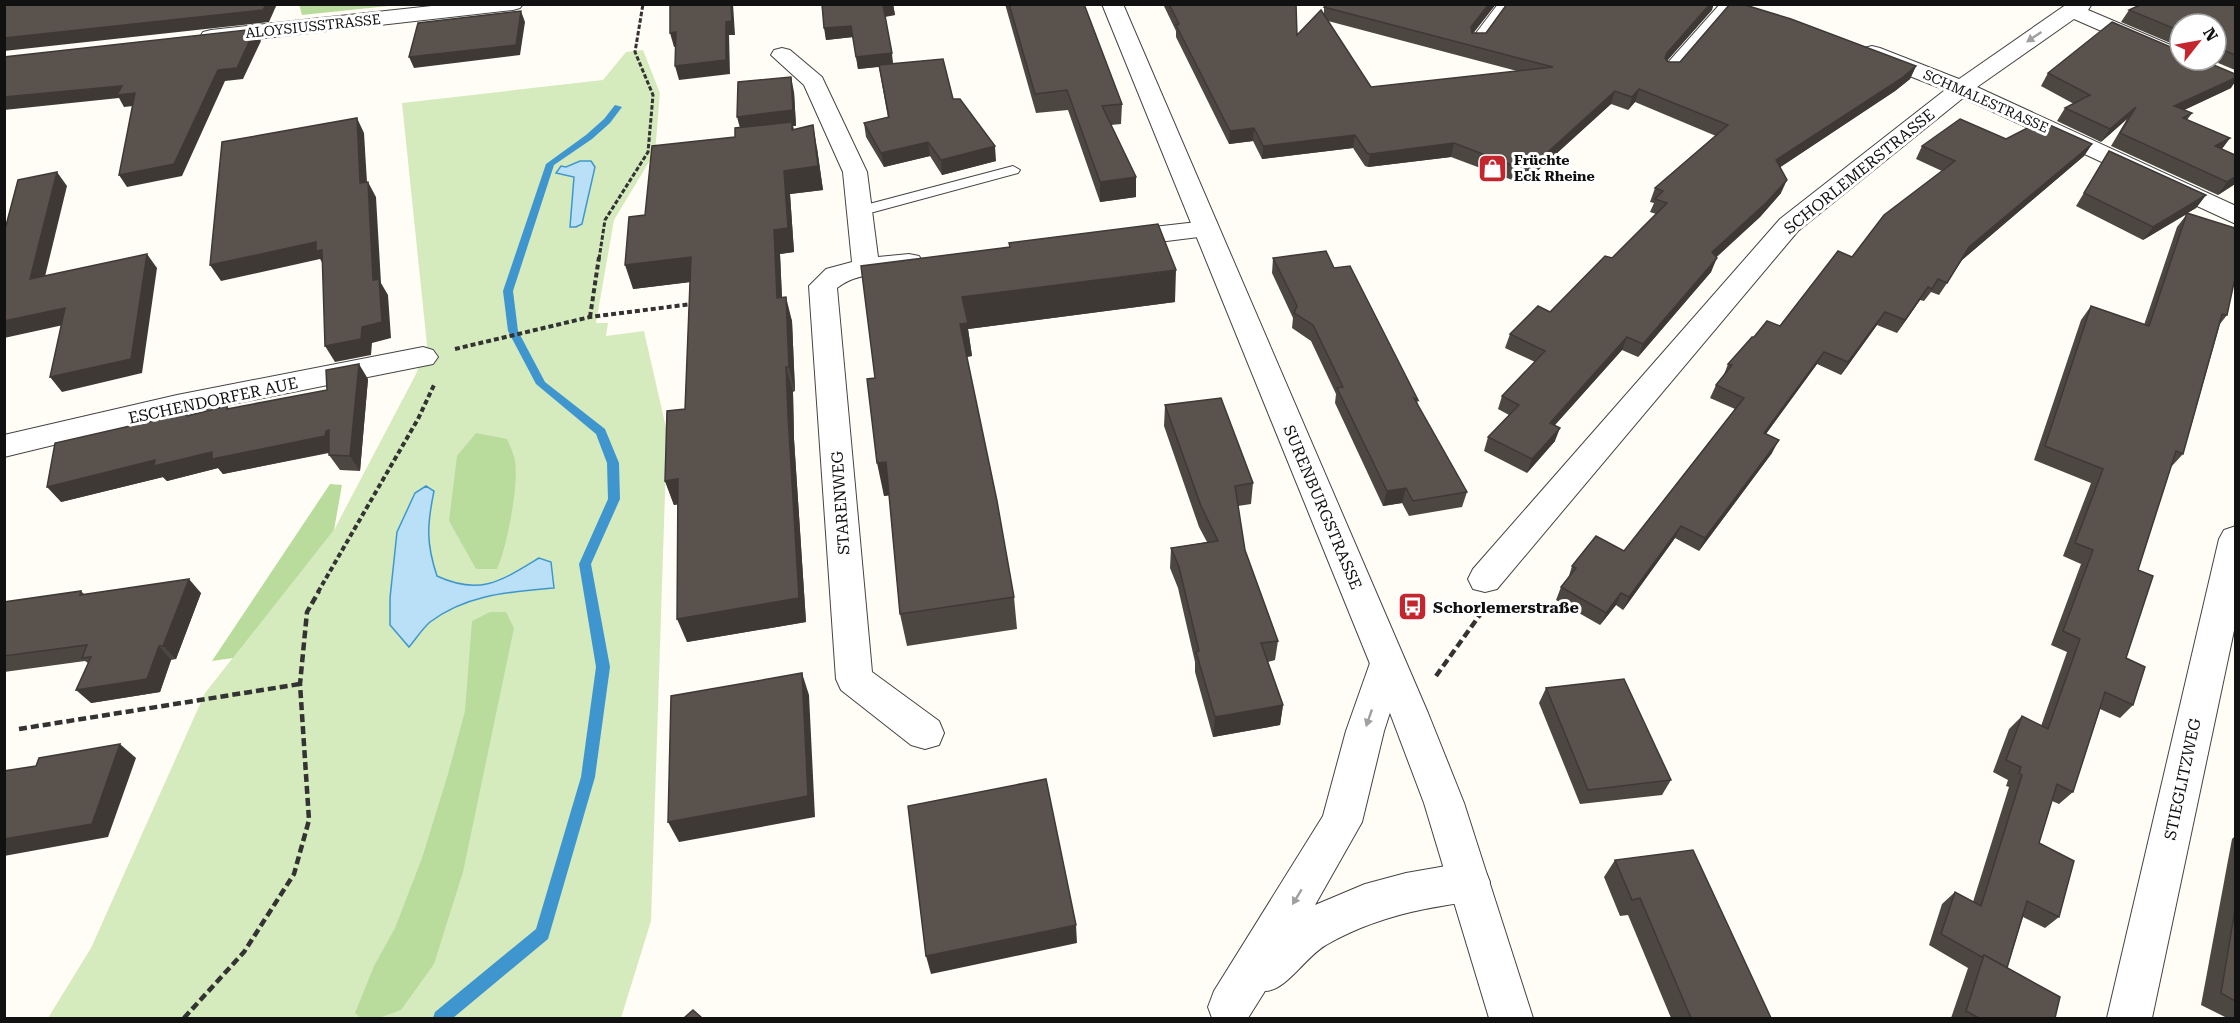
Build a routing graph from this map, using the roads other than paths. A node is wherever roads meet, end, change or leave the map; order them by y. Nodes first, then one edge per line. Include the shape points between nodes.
1 (513, 4) edge
2 (1112, 4) edge
3 (1505, 4) edge
4 (1735, 7) edge
5 (2077, 8) edge
6 (194, 39) edge
7 (1476, 41) edge
8 (1853, 46) edge
9 (2168, 52) edge
10 (782, 55) dead end
11 (1669, 70) edge
12 (1961, 88) junction
13 (1012, 170) dead end
14 (859, 211) junction
15 (2235, 216) edge
16 (1206, 230) junction
17 (1089, 242) edge
18 (936, 259) edge
19 (866, 267) junction
20 (428, 370) road end
21 (4, 446) edge
22 (2235, 539) edge
23 (1485, 579) road end
24 (1388, 663) junction
25 (925, 733) dead end
26 (1469, 882) junction
27 (1226, 1013) edge
28 (1511, 1018) edge
29 (2129, 1018) edge

1 - 6 street, ALOYSIUSSTRASSE
2 - 16 street, SURENBURGSTRASSE
3 - 7 lane
4 - 11 lane
5 - 9 street, SCHORLEMERSTRASSE
5 -> 12 street, SCHORLEMERSTRASSE
8 - 12 street, SCHMALESTRASSE
10 - 14 street via 814,82 826,133 855,172
12 - 15 street, SCHMALESTRASSE
12 - 23 street, SCHORLEMERSTRASSE via 1789,225
13 - 14 lane
14 - 19 street
16 - 17 street
16 - 24 street, SURENBURGSTRASSE
18 - 19 street, STARENWEG
19 - 25 street, STARENWEG via 836,275 823,286 854,679
20 - 21 street, ESCHENDORFER AUE via 177,405
22 - 29 street, STIEGLITZWEG
24 - 26 street, SURENBURGSTRASSE via 1444,803
24 -> 27 street via 1365,731 1342,822
26 - 27 street via 1377,899 1305,933
26 - 28 street, SURENBURGSTRASSE

